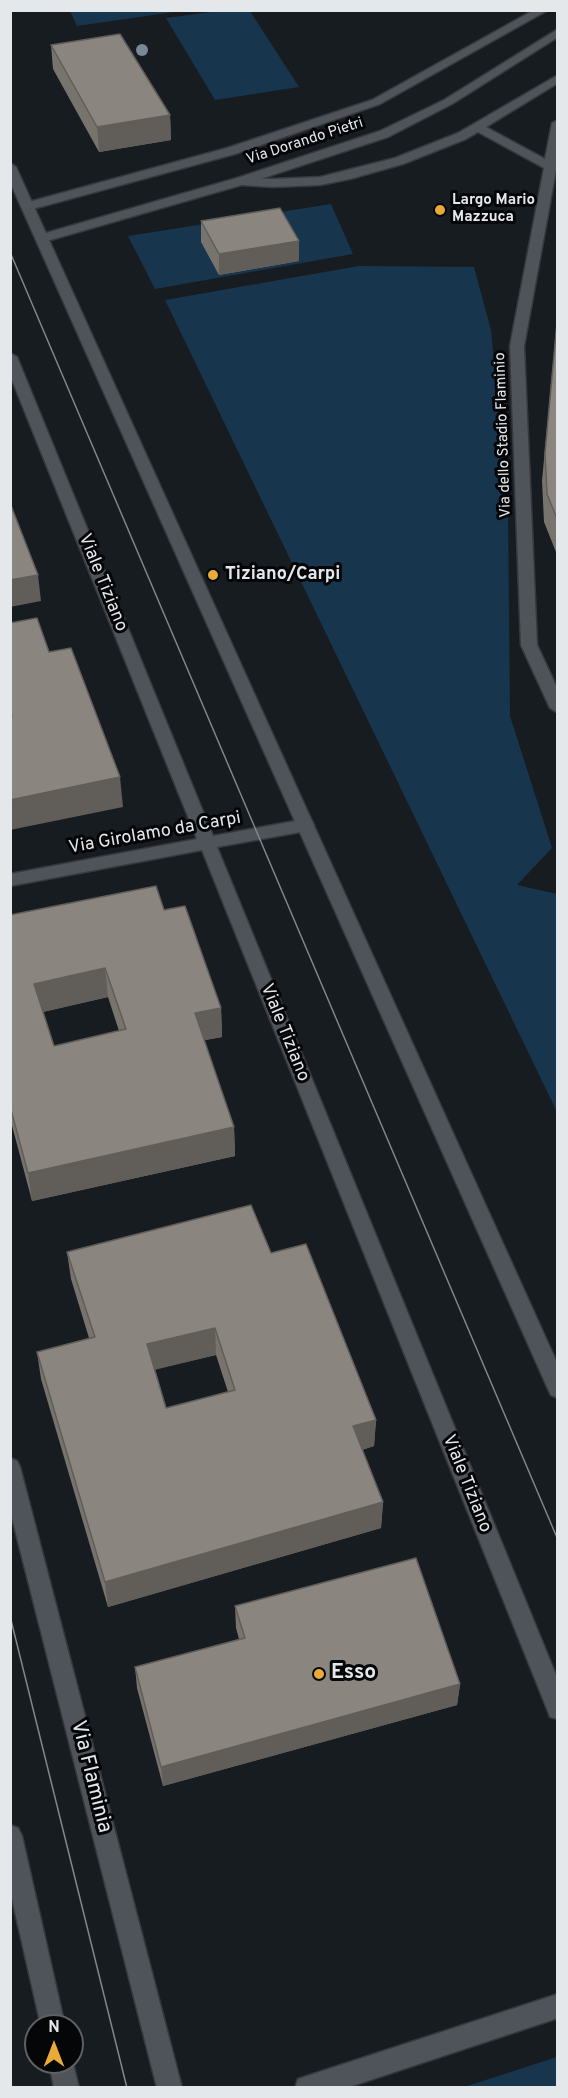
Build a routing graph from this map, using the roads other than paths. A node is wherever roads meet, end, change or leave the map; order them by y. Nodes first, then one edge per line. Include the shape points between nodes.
1 (543, 10) edge
2 (558, 32) edge
3 (558, 78) edge
4 (344, 113) junction
5 (558, 123) edge
6 (478, 127) junction
7 (375, 136) junction
8 (550, 166) junction
9 (10, 167) edge
10 (241, 181) junction
11 (29, 207) junction
12 (42, 238) junction
13 (10, 357) edge
14 (558, 708) edge
15 (306, 825) junction
16 (207, 843) junction
17 (10, 880) edge
18 (558, 1389) edge
19 (10, 1467) edge
20 (558, 1709) edge
21 (10, 1836) edge
22 (558, 2006) edge
23 (50, 2014) edge
24 (170, 2088) edge
25 (307, 2088) edge

1 - 4 street, Via Dorando Pietri via 390,96
2 - 7 street, Via Dorando Pietri via 448,102
3 - 6 street
4 - 7 street
4 - 11 street, Via Dorando Pietri via 231,151
5 - 8 street, Via dello Stadio Flaminio
6 - 8 street
6 - 10 street via 423,153 343,177 304,183
7 - 10 street, Via Dorando Pietri
8 - 14 street, Via dello Stadio Flaminio via 517,346 528,645
9 - 11 street
10 - 12 street, Via Dorando Pietri
11 - 12 street
12 - 15 street
13 - 16 street, Viale Tiziano
15 - 16 street, Via Girolamo da Carpi
15 - 18 street
16 - 17 street, Via Girolamo da Carpi
16 - 20 street, Viale Tiziano
19 - 24 street, Via Flaminia
21 - 23 street
22 - 25 street

